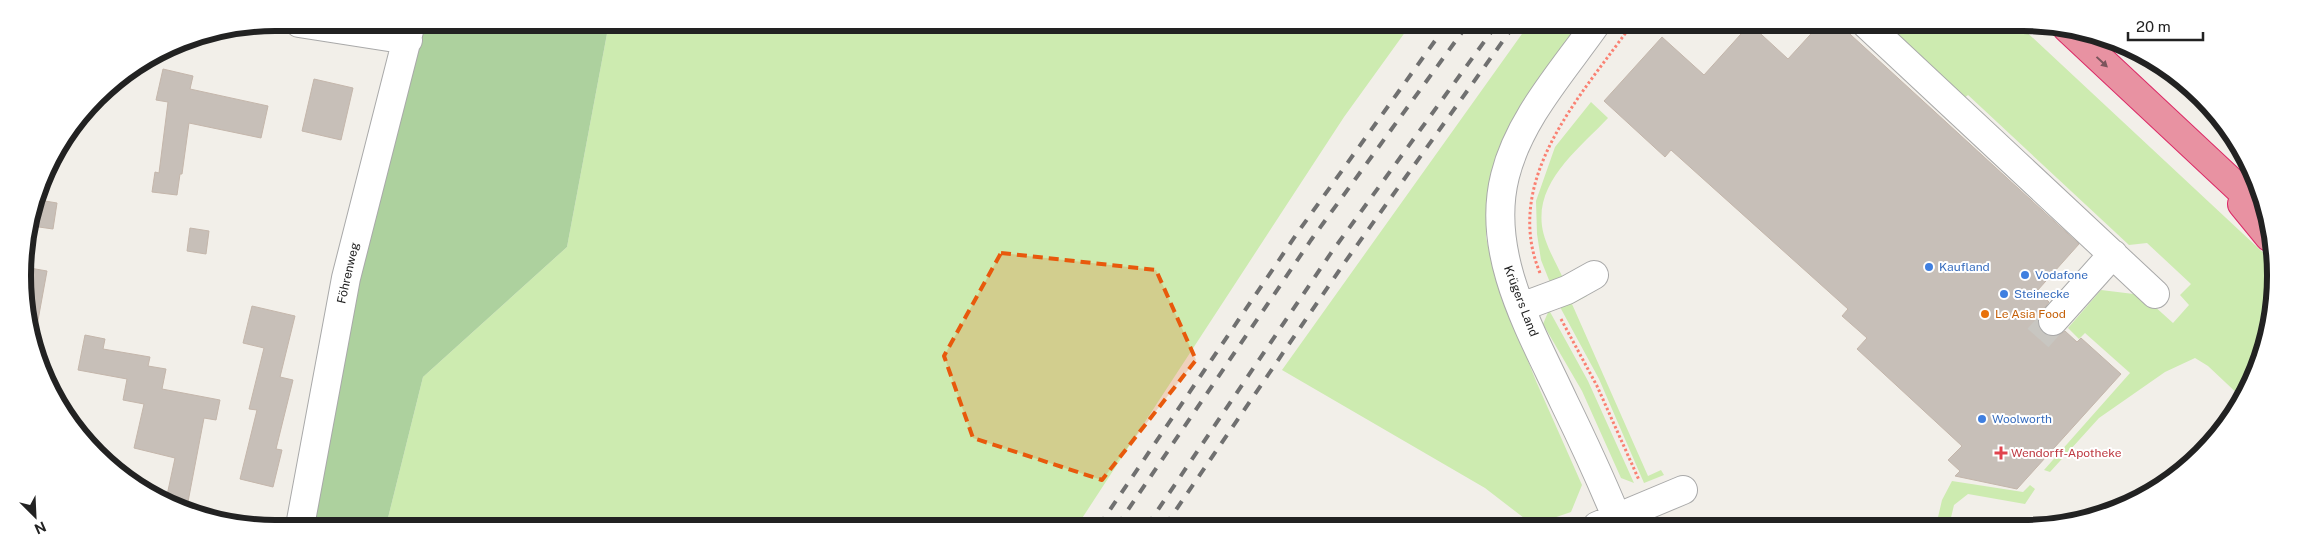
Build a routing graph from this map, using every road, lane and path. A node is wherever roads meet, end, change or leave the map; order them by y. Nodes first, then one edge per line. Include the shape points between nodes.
1 (410, 31) edge
2 (1591, 31) edge
3 (1874, 31) edge
4 (2077, 38) edge
5 (2209, 162) junction
6 (2256, 204) edge
7 (2262, 229) edge
8 (2113, 254) junction
9 (1594, 275) dead end
10 (2155, 294) dead end
11 (1521, 308) junction
12 (2053, 321) tunnel mouth
13 (1683, 490) dead end
14 (301, 520) edge
15 (1609, 520) edge
16 (1619, 520) edge

1 - 14 street, Föhrenweg via 346,278
2 - 11 street, Krügers Land via 1531,117 1505,176 1500,211 1501,238
3 - 8 street
4 -> 5 highway
5 - 6 highway
5 - 7 highway
8 - 10 street
8 - 12 street
9 - 11 street via 1574,287
11 - 15 street, Krügers Land
13 - 16 street

